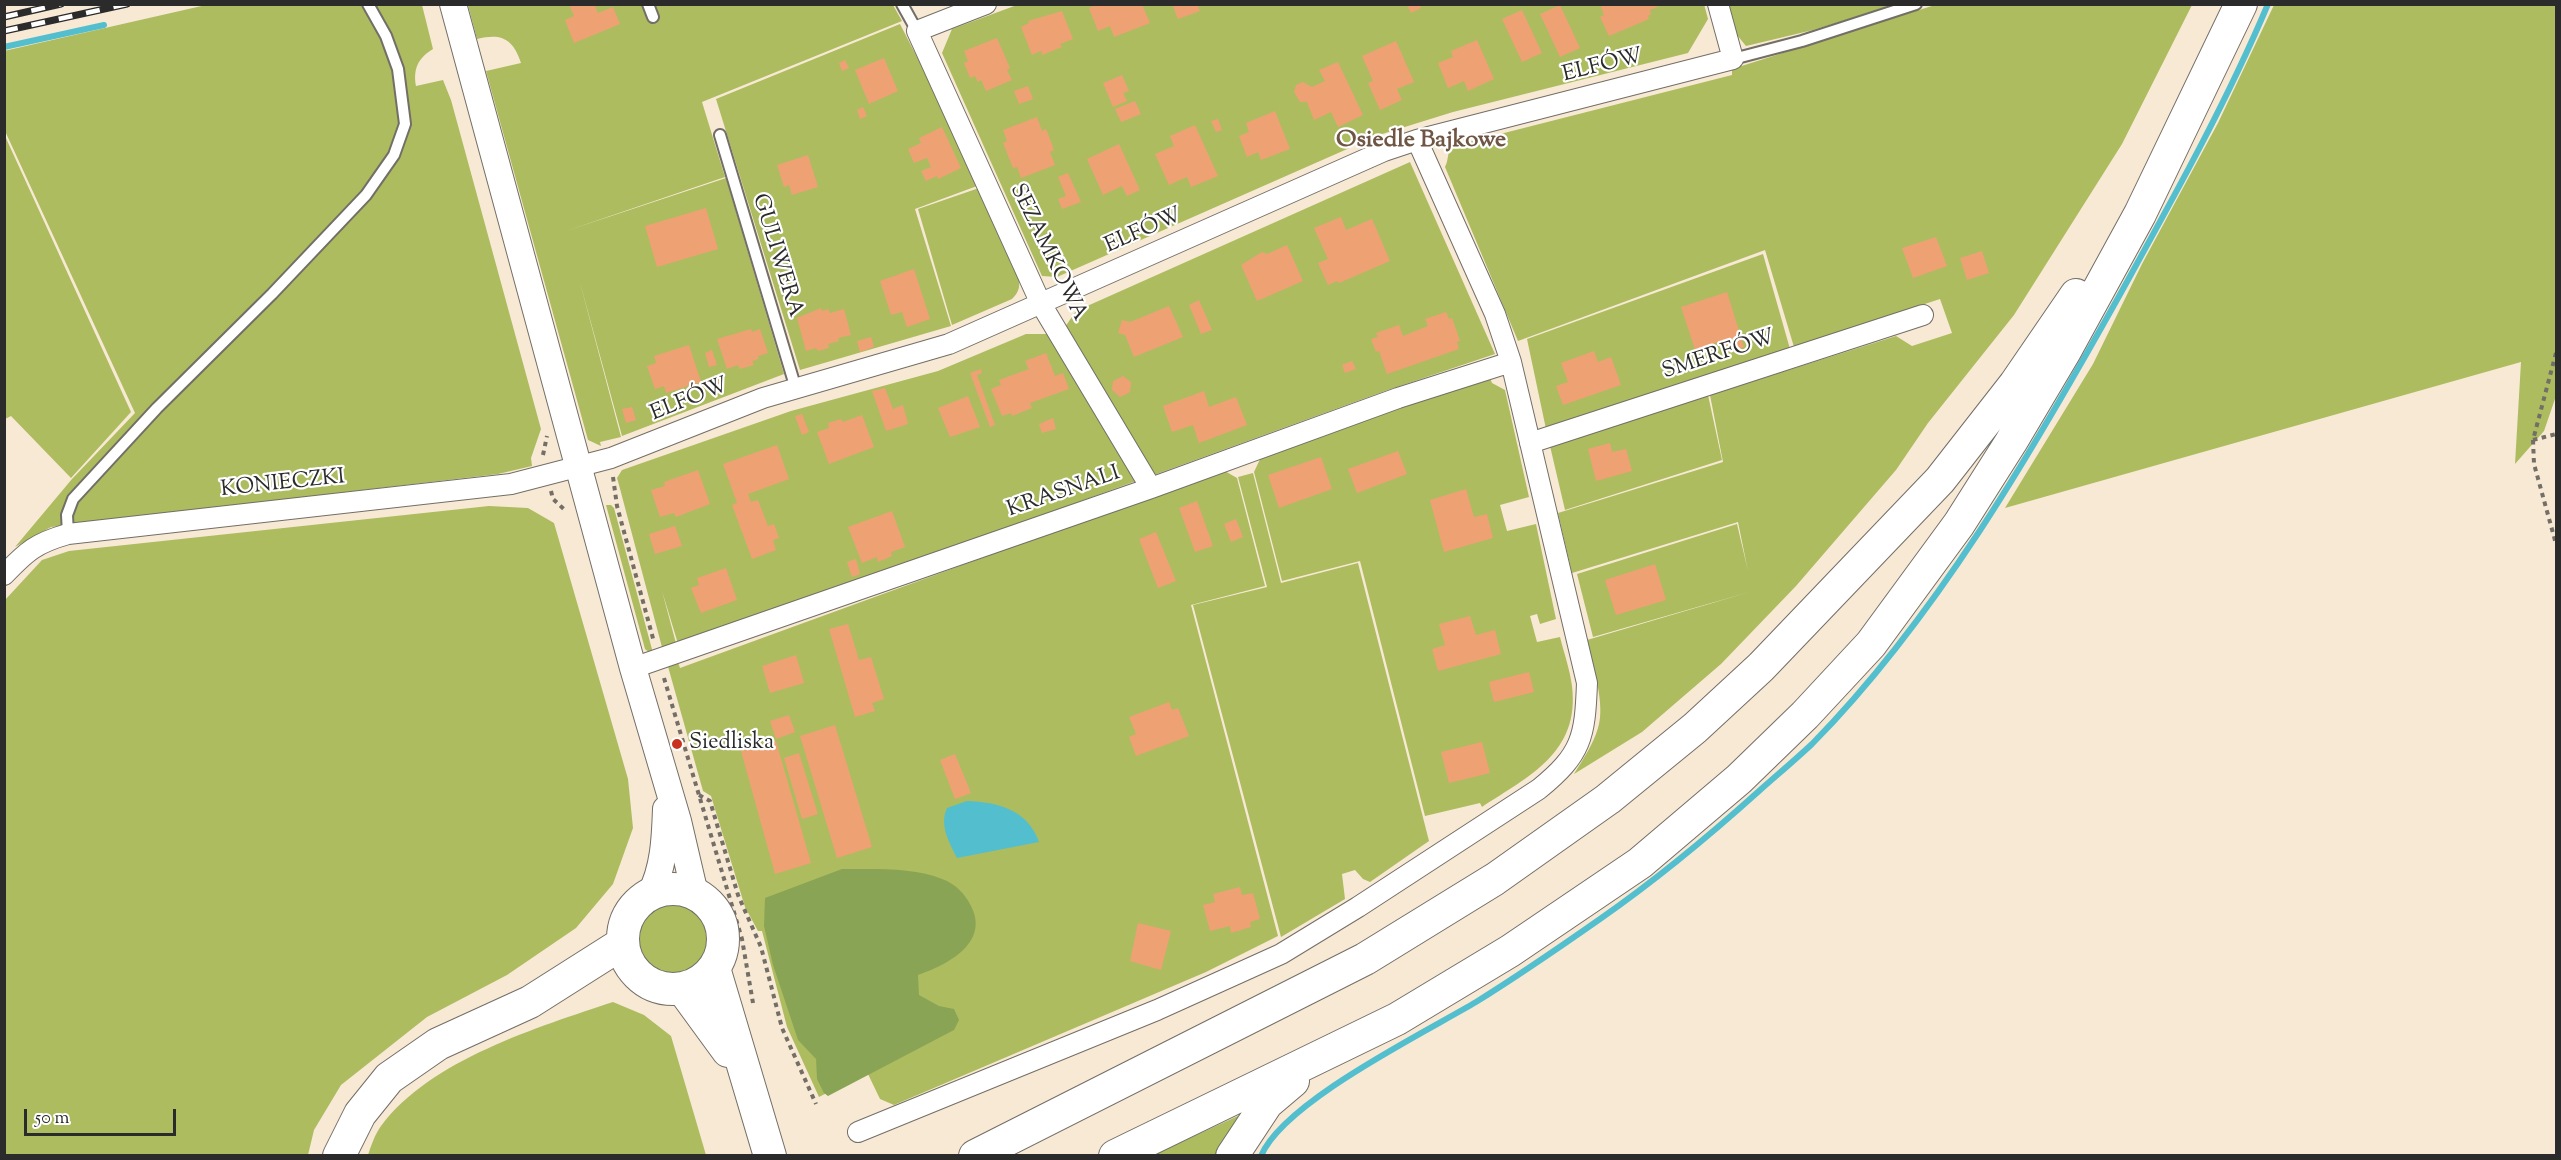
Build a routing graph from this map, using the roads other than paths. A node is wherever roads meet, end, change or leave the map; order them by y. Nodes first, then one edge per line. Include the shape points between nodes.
1 (369, 4) edge
2 (453, 4) edge
3 (648, 4) edge
4 (902, 4) edge
5 (986, 4) edge
6 (1718, 4) edge
7 (1916, 4) edge
8 (2241, 4) edge
9 (653, 17) dead end
10 (917, 31) junction
11 (1733, 59) junction
12 (2199, 91) junction
13 (720, 135) dead end
14 (1417, 140) junction
15 (1041, 304) junction
16 (1923, 315) dead end
17 (1511, 362) junction
18 (796, 389) junction
19 (1530, 443) junction
20 (579, 466) junction
21 (1151, 488) junction
22 (68, 534) junction
23 (4, 575) edge
24 (633, 668) junction
25 (667, 788) junction
26 (695, 894) junction
27 (650, 895) junction
28 (623, 943) junction
29 (714, 968) junction
30 (638, 975) junction
31 (682, 988) junction
32 (530, 1002) junction
33 (1338, 1049) junction
34 (748, 1078) junction
35 (858, 1132) dead end
36 (339, 1155) edge
37 (770, 1155) edge
38 (975, 1155) edge
39 (1115, 1155) edge
40 (1232, 1155) edge

1 - 22 lane via 387,36 398,69 405,124 394,155 358,203 73,499 67,515
2 - 20 street
3 - 9 lane
4 - 10 lane
5 - 10 street
6 - 11 street
7 - 11 lane
8 - 12 main road
10 - 15 street, SEZAMKOWA
11 - 14 street, ELFÓW
12 - 33 main road via 2140,214 2065,351 1959,524 1870,644 1739,779 1640,863 1510,951 1397,1019
12 - 38 main road via 2100,261 2015,384 1960,455 1823,604 1695,728 1608,799 1504,873 1365,959
13 - 18 lane, GULIWERA
14 - 15 street, ELFÓW
14 - 17 street via 1495,314
15 - 18 street, ELFÓW via 949,344
15 - 21 street, SEZAMKOWA
16 - 19 street, SMERFÓW
17 - 19 street
17 - 21 street, KRASNALI via 1398,398
18 - 20 street, ELFÓW via 729,410 611,458
19 - 35 street via 1587,683 1585,723 1576,752 1561,771 1539,789 1281,954 1157,1010
20 - 22 street, KONIECZKI via 511,484
20 - 24 street
21 - 24 street, KRASNALI
22 - 23 street, KONIECZKI via 44,540
24 - 25 street
25 - 26 street
25 - 27 street via 664,843
26 - 27 main road via 676,889
26 - 29 main road via 718,915 723,930 723,946
27 - 28 main road via 628,917
28 - 30 main road via 628,962
28 - 32 main road
29 - 31 main road via 698,983
29 - 34 main road
30 - 31 main road via 651,985
30 - 32 main road
31 - 34 main road
32 - 36 main road via 438,1044 389,1078 360,1114
33 - 39 main road
33 - 40 main road via 1267,1103
34 - 37 main road

